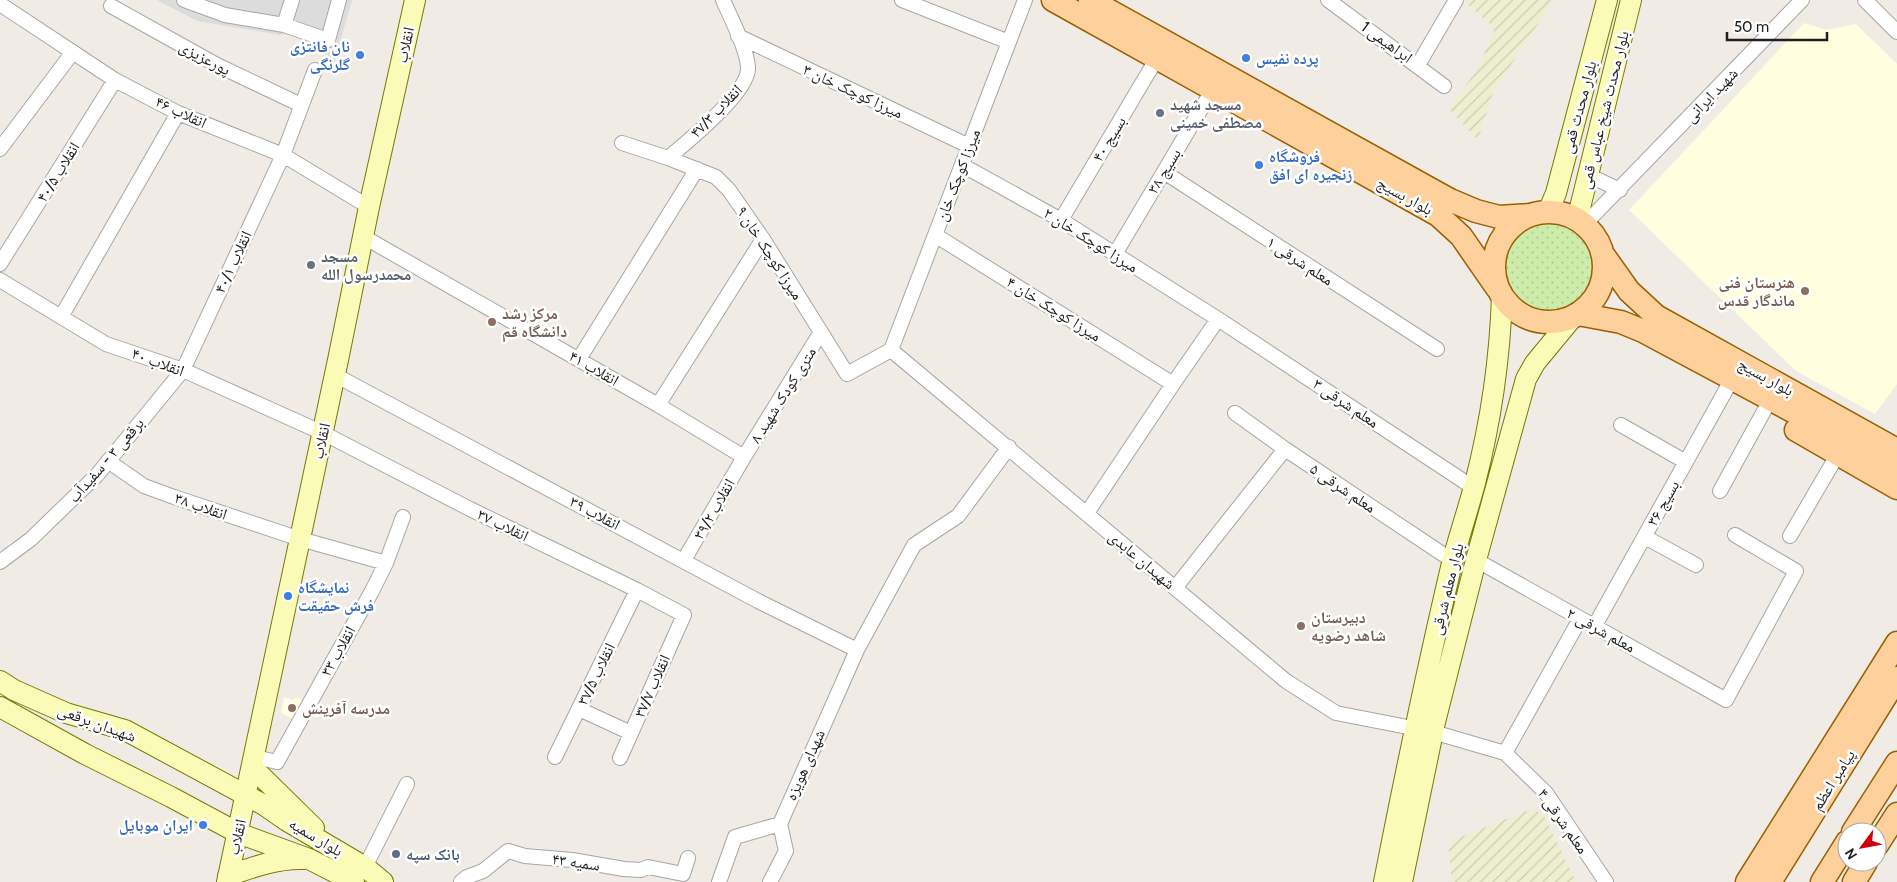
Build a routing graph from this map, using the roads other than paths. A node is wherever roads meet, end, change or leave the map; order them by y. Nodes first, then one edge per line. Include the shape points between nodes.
1 (184, 0) edge
2 (292, 0) edge
3 (339, 0) edge
4 (414, 0) edge
5 (723, 0) edge
6 (902, 0) edge
7 (1025, 0) edge
8 (1053, 0) edge
9 (1090, 0) edge
10 (1328, 0) edge
11 (1456, 0) edge
12 (1607, 0) edge
13 (1631, 0) edge
14 (1802, 0) edge
15 (1865, 0) edge
16 (0, 4) edge
17 (111, 6) dead end
18 (284, 25) junction
19 (1897, 32) edge
20 (738, 36) junction
21 (1009, 42) junction
22 (73, 52) junction
23 (1157, 58) junction
24 (1418, 65) junction
25 (315, 70) dead end
26 (115, 80) junction
27 (1444, 86) dead end
28 (1213, 89) junction
29 (301, 105) junction
30 (178, 113) junction
31 (622, 143) dead end
32 (969, 146) junction
33 (0, 149) edge
34 (283, 155) junction
35 (668, 158) junction
36 (962, 164) junction
37 (697, 169) junction
38 (1164, 172) junction
39 (1588, 175) junction
40 (1620, 190) junction
41 (369, 207) junction
42 (1539, 213) junction
43 (1061, 220) junction
44 (1580, 223) junction
45 (935, 235) junction
46 (364, 237) junction
47 (763, 239) junction
48 (1602, 253) junction
49 (1115, 254) junction
50 (0, 264) edge
51 (0, 280) edge
52 (1500, 292) junction
53 (1576, 316) junction
54 (61, 317) junction
55 (1218, 319) junction
56 (821, 332) junction
57 (1437, 349) dead end
58 (891, 350) junction
59 (579, 359) junction
60 (183, 370) junction
61 (1736, 371) junction
62 (335, 375) junction
63 (1173, 384) junction
64 (658, 405) junction
65 (1764, 411) junction
66 (1235, 412) dead end
67 (1621, 425) dead end
68 (323, 433) junction
69 (1897, 434) edge
70 (1009, 447) junction
71 (1285, 449) junction
72 (1897, 450) edge
73 (1838, 454) junction
74 (744, 457) junction
75 (108, 461) junction
76 (1686, 462) junction
77 (1895, 484) edge
78 (1474, 488) junction
79 (1720, 491) dead end
80 (1087, 513) junction
81 (403, 517) dead end
82 (1735, 535) dead end
83 (1644, 536) junction
84 (1790, 536) dead end
85 (300, 539) junction
86 (684, 560) junction
87 (1476, 560) junction
88 (1453, 561) junction
89 (0, 562) edge
90 (386, 563) junction
91 (1696, 565) dead end
92 (1175, 588) junction
93 (637, 590) junction
94 (684, 615) joint
95 (1580, 619) junction
96 (1594, 627) junction
97 (1897, 643) edge
98 (857, 650) junction
99 (1897, 678) edge
100 (0, 681) edge
101 (0, 706) edge
102 (579, 709) junction
103 (1424, 730) junction
104 (631, 733) junction
105 (1505, 752) junction
106 (556, 757) dead end
107 (620, 758) dead end
108 (253, 762) junction
109 (1897, 763) edge
110 (407, 784) dead end
111 (246, 796) junction
112 (1897, 814) edge
113 (287, 821) junction
114 (1859, 822) edge
115 (780, 824) junction
116 (1887, 830) edge
117 (238, 833) junction
118 (276, 846) junction
119 (335, 849) junction
120 (688, 858) dead end
121 (1837, 858) edge
122 (309, 859) junction
123 (360, 874) edge
124 (228, 879) edge
125 (383, 882) edge
126 (461, 882) edge
127 (719, 882) edge
128 (770, 882) edge
129 (1384, 882) edge
130 (1402, 882) edge
131 (1606, 882) edge
132 (1747, 882) edge
133 (1770, 882) edge
134 (1822, 882) edge

1 - 18 street via 225,15
2 - 18 street
3 - 18 street via 328,40
4 - 41 main road, انقلاب
5 - 20 street, انقلاب ۴۷/۳
6 - 21 street
7 - 21 street, میرزا کوچک خان
8 - 23 main road, بلوار بسیج
9 - 42 main road, بلوار بسیج via 1450,200 1498,217
10 - 24 street, ابراهیمی 1
11 - 24 street
12 - 42 main road, بلوار محدث قمی via 1556,193
13 - 39 main road, بلوار محدث شیخ عباس قمی
14 - 40 street, شهید ایرانی
15 - 19 street
16 - 22 street, انقلاب ۴۶
17 - 29 street, پورعزیزی via 217,65
20 - 32 street, میرزا کوچک خان ۳
20 - 35 street, انقلاب ۴۷/۳ via 748,67 747,76 707,124
21 - 32 street, میرزا کوچک خان
22 - 26 street, انقلاب ۴۶
22 - 33 street
23 - 28 main road, بلوار بسیج
23 - 43 street, بسیج ۴۰
24 - 27 street, ابراهیمی 1
25 - 29 street
26 - 30 street, انقلاب ۴۶
26 - 50 street, انقلاب ۴۰/۵
28 - 38 street, بسیج ۳۸
28 - 52 main road, بلوار بسیج via 1438,215 1461,236
29 - 34 street
30 - 34 street, انقلاب ۴۶
30 - 54 street
31 - 35 street, میرزا کوچک خان ۹
32 - 36 street, میرزا کوچک خان
34 - 41 street, انقلاب ۴۶
34 - 60 street, انقلاب ۴۰/۱
35 - 37 street, میرزا کوچک خان ۹
36 - 43 street, میرزا کوچک خان ۲
36 - 45 street, میرزا کوچک خان
37 - 47 street, میرزا کوچک خان ۹ via 716,178 729,190
37 - 59 street
38 - 49 street, بسیج ۳۸
38 - 57 street, معلم شرقی ۱
39 - 40 street
39 - 44 main road, بلوار محدث شیخ عباس قمی
40 - 44 street, شهید ایرانی
41 - 46 main road, انقلاب
42 - 44 main road via 1566,215
42 - 52 main road via 1515,224 1503,236 1495,253 1493,270
43 - 49 street, میرزا کوچک خان ۲
44 - 48 main road via 1594,236
45 - 58 street, میرزا کوچک خان
45 - 63 street, میرزا کوچک خان ۴
46 - 59 street, انقلاب ۴۱
46 - 62 main road, انقلاب
47 - 56 street, میرزا کوچک خان ۹
47 - 64 street
48 - 53 main road via 1604,272 1599,290 1589,306
48 - 61 main road, بلوار بسیج via 1629,291 1656,316
49 - 55 street, میرزا کوچک خان ۲
51 - 54 street, انقلاب ۴۰
52 - 53 main road via 1507,304 1538,322 1556,323
52 - 78 main road, بلوار معلم شرقی via 1496,385
53 - 61 main road, بلوار بسیج via 1621,322
53 - 87 main road, بلوار معلم شرقی via 1526,379
54 - 60 street, انقلاب ۴۰ via 106,344
55 - 63 street
55 - 78 street, معلم شرقی ۳
56 - 58 street, میرزا کوچک خان ۹ via 847,374
56 - 74 street, ۸ متری کودک شهید
58 - 70 street, شهیدان عابدی
59 - 64 street, انقلاب ۴۱
60 - 68 street, انقلاب ۴۰
60 - 75 street, برقعی ۳ - سفیدآب
61 - 65 main road via 1743,399
61 - 69 main road via 1760,360
61 - 72 main road, بلوار بسیج
61 - 76 street, بسیج ۳۶
61 - 77 main road, بلوار بسیج
62 - 68 main road, انقلاب
62 - 86 street, انقلاب ۳۹
63 - 80 street
64 - 74 street, انقلاب ۴۱
65 - 73 main road
65 - 79 street
66 - 71 street, معلم شرقی ۵
67 - 76 street
68 - 85 main road, انقلاب
68 - 93 street, انقلاب ۳۷
70 - 80 street, شهیدان عابدی
70 - 98 street, شهدای هویزه via 958,516 914,545
71 - 88 street, معلم شرقی ۵
71 - 92 street
73 - 77 main road
73 - 84 street
74 - 86 street, انقلاب ۳۹/۲
75 - 85 street, انقلاب ۳۸ via 144,486
75 - 89 street, برقعی ۳ - سفیدآب via 38,533
76 - 83 street, بسیج ۳۶
78 - 88 main road, بلوار معلم شرقی
80 - 92 street, شهیدان عابدی
81 - 90 street, انقلاب ۳۳
82 - 96 street, معلم شرقی ۲ via 1796,571 1726,700
83 - 91 street
83 - 96 street, بسیج ۳۶
85 - 90 street, انقلاب ۳۸
85 - 108 main road, انقلاب
86 - 98 street, انقلاب ۳۹
87 - 95 street, معلم شرقی ۲
87 - 103 main road, بلوار معلم شرقی
88 - 103 main road, بلوار معلم شرقی
90 - 108 street, انقلاب ۳۳ via 277,762
92 - 103 street, شهیدان عابدی via 1286,681 1336,713
93 - 94 street, انقلاب ۳۷
93 - 102 street, انقلاب ۳۷/۵
94 - 104 street, انقلاب ۳۷/۷
95 - 96 street, معلم شرقی ۲
95 - 105 street
97 - 132 main road
98 - 115 street, شهدای هویزه
99 - 133 main road, پیامبر اعظم
100 - 111 main road, شهیدان برقعی via 66,713 125,730
101 - 117 main road, شهیدان برقعی
102 - 104 street
102 - 106 street, انقلاب ۳۷/۵
103 - 105 street, معلم شرقی ۴
103 - 129 main road, بلوار معلم شرقی
103 - 130 main road, بلوار معلم شرقی
104 - 107 street, انقلاب ۳۷/۷
105 - 131 street, معلم شرقی ۴ via 1546,793
108 - 111 main road, انقلاب
108 - 119 main road
109 - 114 main road
110 - 123 street
111 - 113 main road, بلوار سمیه
111 - 117 main road, انقلاب
112 - 116 main road
113 - 118 main road via 273,822 269,828 268,835
113 - 119 main road, بلوار سمیه
115 - 127 street via 735,837
115 - 128 street via 786,851
117 - 118 main road, بلوار سمیه
117 - 124 main road, انقلاب
118 - 122 main road, بلوار سمیه
119 - 123 main road, بلوار سمیه
120 - 126 street, سمیه ۴۳ via 683,874 648,867 624,869 525,856 508,851
121 - 134 main road
122 - 123 main road, بلوار سمیه
122 - 124 main road via 290,858 268,863
123 - 125 main road, بلوار سمیه

